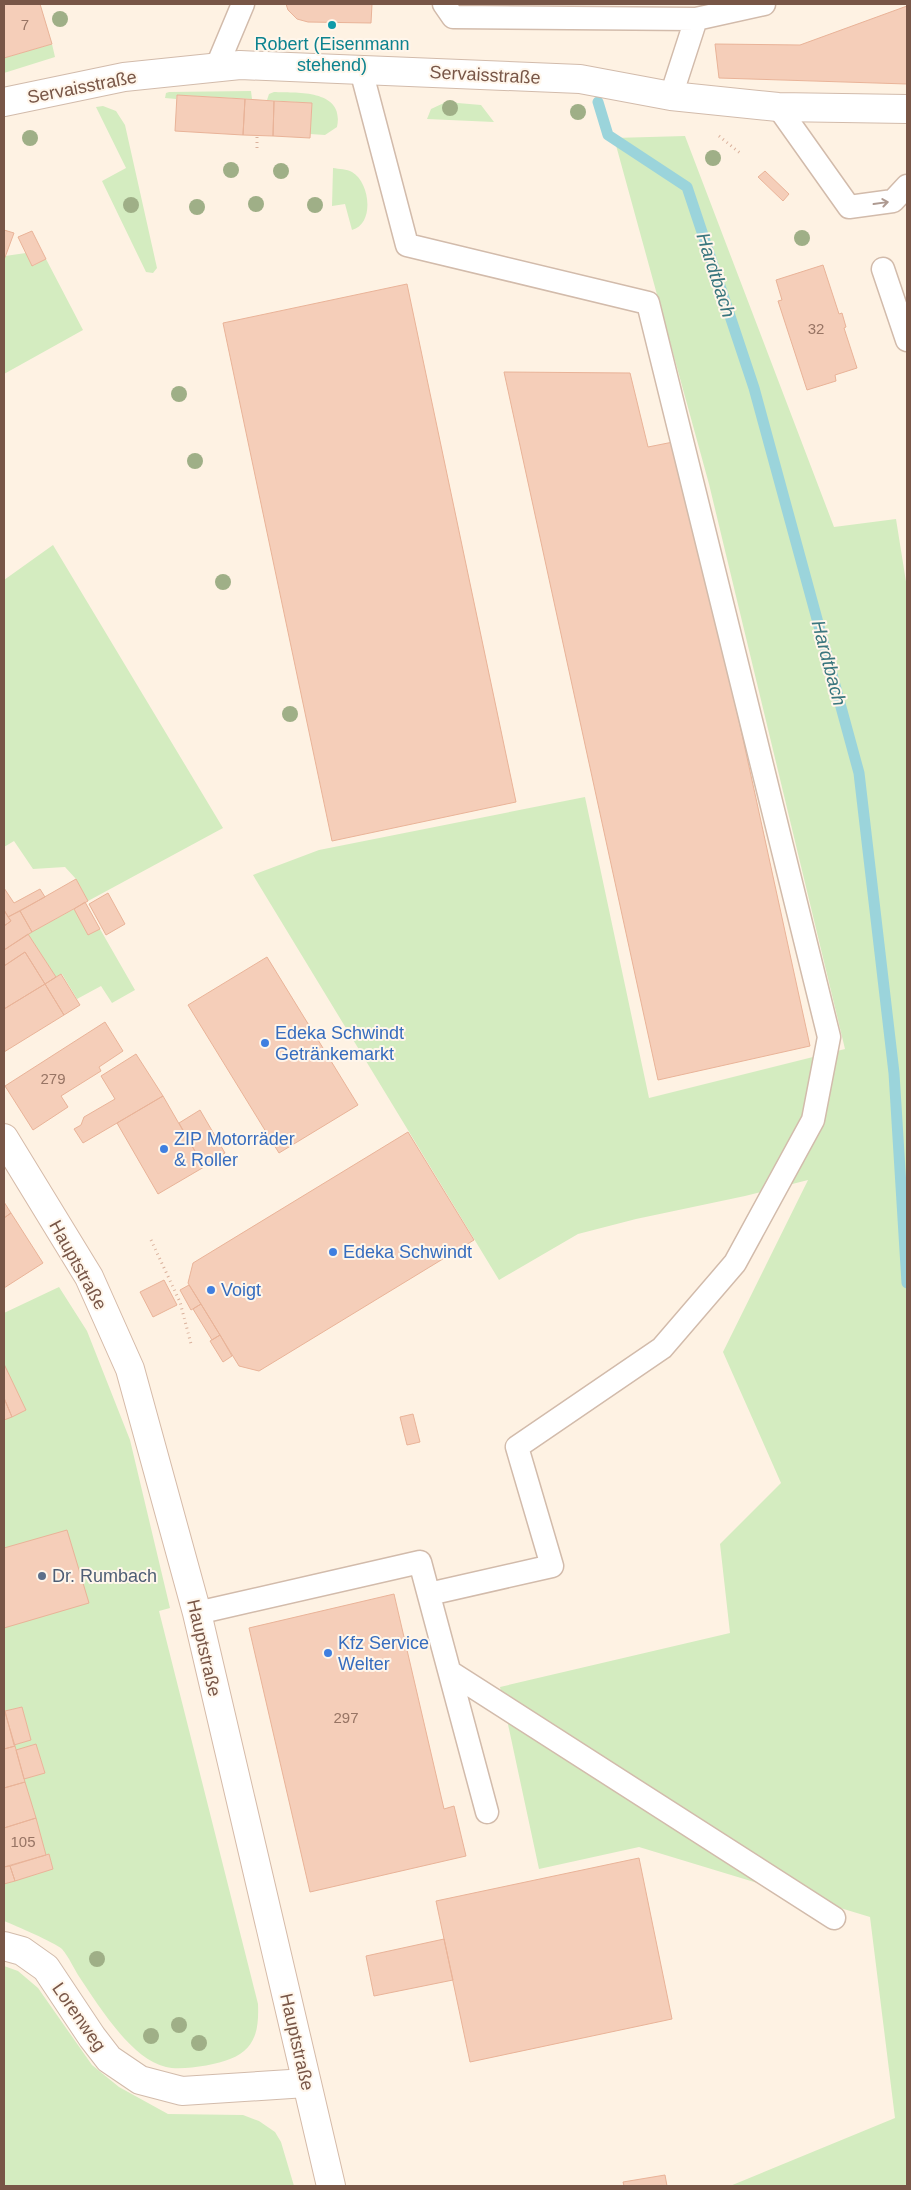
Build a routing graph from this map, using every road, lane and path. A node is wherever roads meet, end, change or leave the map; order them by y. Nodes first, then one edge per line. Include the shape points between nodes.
1 (243, 4) edge
2 (444, 4) edge
3 (764, 4) edge
4 (696, 19) junction
5 (217, 66) junction
6 (361, 70) junction
7 (671, 96) junction
8 (4, 102) edge
9 (778, 107) junction
10 (907, 110) edge
11 (257, 135) dead end
12 (257, 148) dead end
13 (907, 186) edge
14 (883, 269) dead end
15 (907, 340) edge
16 (4, 1138) edge
17 (151, 1240) dead end
18 (191, 1344) dead end
19 (429, 1594) junction
20 (197, 1613) junction
21 (450, 1672) junction
22 (487, 1812) dead end
23 (834, 1918) dead end
24 (4, 1946) edge
25 (306, 2083) junction
26 (331, 2186) edge

1 - 5 lane
2 - 4 lane via 453,17
3 - 4 lane
4 - 7 lane
5 - 6 street, Servaisstraße
5 - 8 street, Servaisstraße via 124,77
6 - 7 street, Servaisstraße via 580,79
6 - 19 lane via 407,245 648,303 829,1037 813,1120 734,1263 662,1348 517,1447 552,1566
7 - 9 street, Servaisstraße
9 - 10 street, Servaisstraße
9 -> 13 lane via 849,207 893,201
11 - 12 path
14 - 15 lane
16 - 20 street, Hauptstraße via 88,1277 130,1369
17 - 18 path via 180,1302
19 - 20 lane via 420,1562
19 - 21 lane
20 - 25 street, Hauptstraße
21 - 22 lane
21 - 23 lane
24 - 25 street, Lorenweg via 22,1951 46,1968 92,2037 110,2058 140,2080 182,2091
25 - 26 street, Hauptstraße

